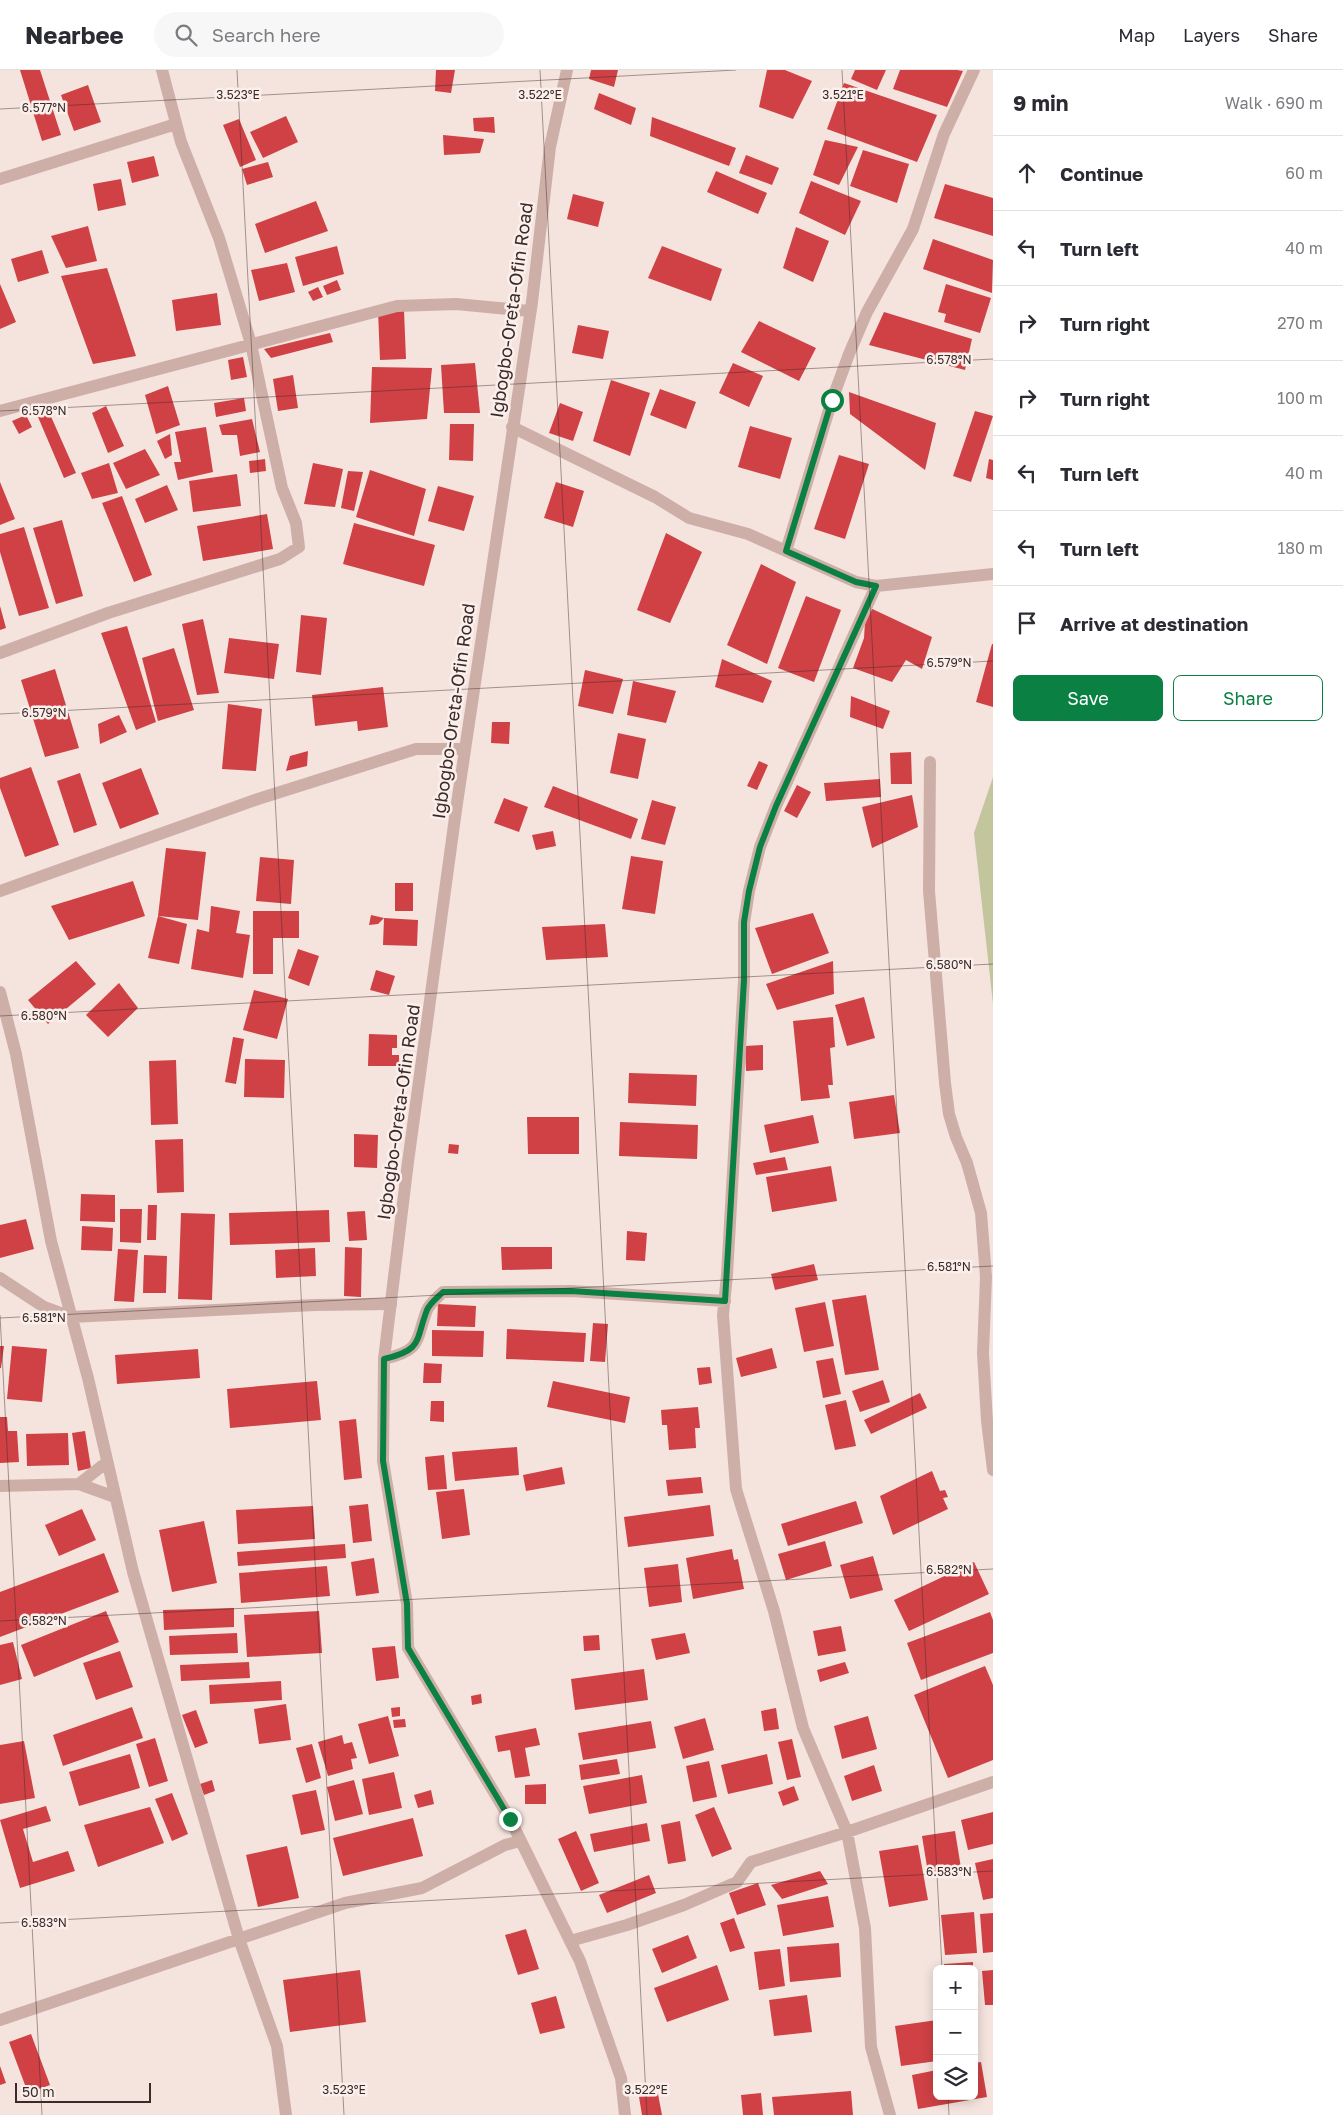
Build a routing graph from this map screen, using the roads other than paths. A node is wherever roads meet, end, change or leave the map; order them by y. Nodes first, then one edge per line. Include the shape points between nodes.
1 (162, 70) edge
2 (567, 70) edge
3 (974, 70) edge
4 (176, 124) junction
5 (0, 179) edge
6 (530, 311) junction
7 (251, 344) junction
8 (0, 411) edge
9 (512, 427) junction
10 (786, 551) junction
11 (993, 574) edge
12 (876, 586) junction
13 (0, 652) edge
14 (465, 749) junction
15 (930, 762) dead end
16 (0, 891) edge
17 (0, 992) edge
18 (0, 1278) edge
19 (725, 1301) junction
20 (391, 1304) junction
21 (72, 1317) junction
22 (384, 1359) junction
23 (991, 1442) edge
24 (107, 1462) junction
25 (993, 1470) edge
26 (79, 1484) junction
27 (0, 1486) edge
28 (115, 1497) junction
29 (993, 1782) edge
30 (847, 1832) junction
31 (520, 1840) junction
32 (239, 1939) junction
33 (570, 1941) junction
34 (0, 2020) edge
35 (286, 2115) edge
36 (625, 2115) edge
37 (890, 2115) edge

1 - 4 street
2 - 6 street, Igbogbo-Oreta-Ofin Road via 550,146
3 - 10 street via 944,134 912,229 867,312 849,354
4 - 5 street
4 - 7 street via 218,238
6 - 7 street via 456,304 397,306
6 - 9 street, Igbogbo-Oreta-Ofin Road
7 - 8 street
7 - 13 street via 282,488 296,523 298,547 280,559 108,613
9 - 10 street via 655,497 689,518 748,534
9 - 14 street, Igbogbo-Oreta-Ofin Road
10 - 12 street via 856,582
11 - 12 street
12 - 19 street via 776,806 760,847 749,891 744,922 744,990
14 - 16 street via 416,749 258,799
14 - 20 street, Igbogbo-Oreta-Ofin Road
15 - 23 street via 929,891 944,1074 949,1114 981,1213 986,1277 983,1353
17 - 21 street via 16,1054 51,1241
18 - 21 street via 44,1307
19 - 22 street via 571,1291 443,1292 428,1308 420,1338 405,1354
19 - 30 street via 723,1315 736,1489 774,1611 803,1728
20 - 21 street
20 - 22 street, Igbogbo-Oreta-Ofin Road
21 - 24 street
22 - 31 street, Igbogbo-Oreta-Ofin Road via 383,1461 407,1604 408,1648
23 - 25 street
24 - 26 street
24 - 28 street
26 - 27 street
26 - 28 street
28 - 32 street via 133,1572
29 - 30 street
30 - 33 street via 751,1862 737,1882 684,1906
30 - 37 street via 865,1928 871,2047
31 - 32 street via 422,1888 345,1903
31 - 33 street, Igbogbo-Oreta-Ofin Road
32 - 34 street
32 - 35 street via 277,2046
33 - 36 street, Igbogbo-Oreta-Ofin Road via 580,1960 621,2078

